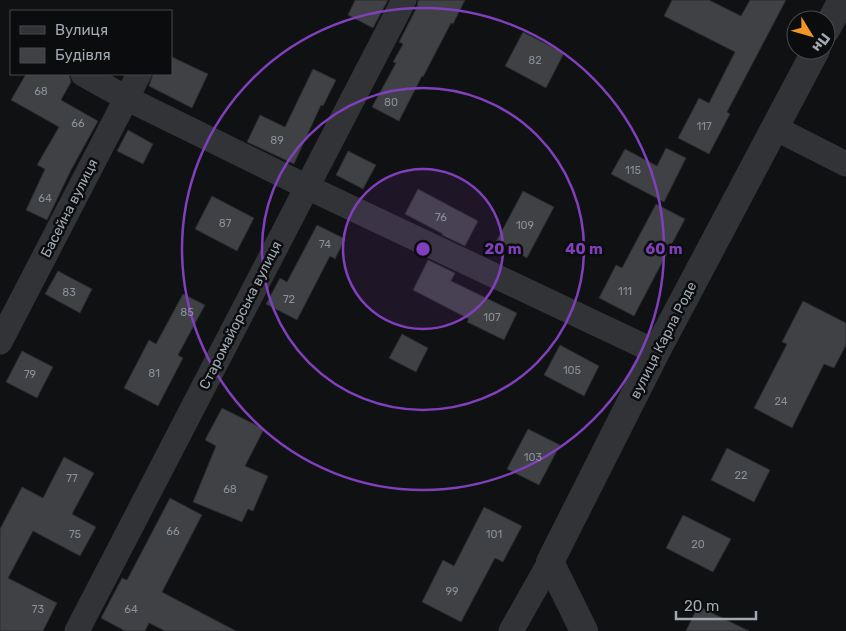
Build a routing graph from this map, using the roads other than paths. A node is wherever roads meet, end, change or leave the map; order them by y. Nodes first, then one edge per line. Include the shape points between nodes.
1 (404, 0) edge
2 (842, 0) edge
3 (836, 11) edge
4 (811, 60) edge
5 (86, 75) edge
6 (138, 75) edge
7 (126, 98) junction
8 (775, 128) junction
9 (846, 164) edge
10 (307, 187) junction
11 (0, 342) edge
12 (656, 352) junction
13 (550, 562) junction
14 (77, 631) edge
15 (511, 631) edge
16 (584, 631) edge

1 - 10 street, Старомайорська вулиця
2 - 3 street
4 - 8 street, вулиця Карла Роде
5 - 7 street
6 - 7 street, Басейна вулиця
7 - 10 street
7 - 11 street, Басейна вулиця
8 - 9 street
8 - 12 street, вулиця Карла Роде
10 - 12 street
10 - 14 street, Старомайорська вулиця
12 - 13 street, вулиця Карла Роде
13 - 15 street, вулиця Карла Роде
13 - 16 street

